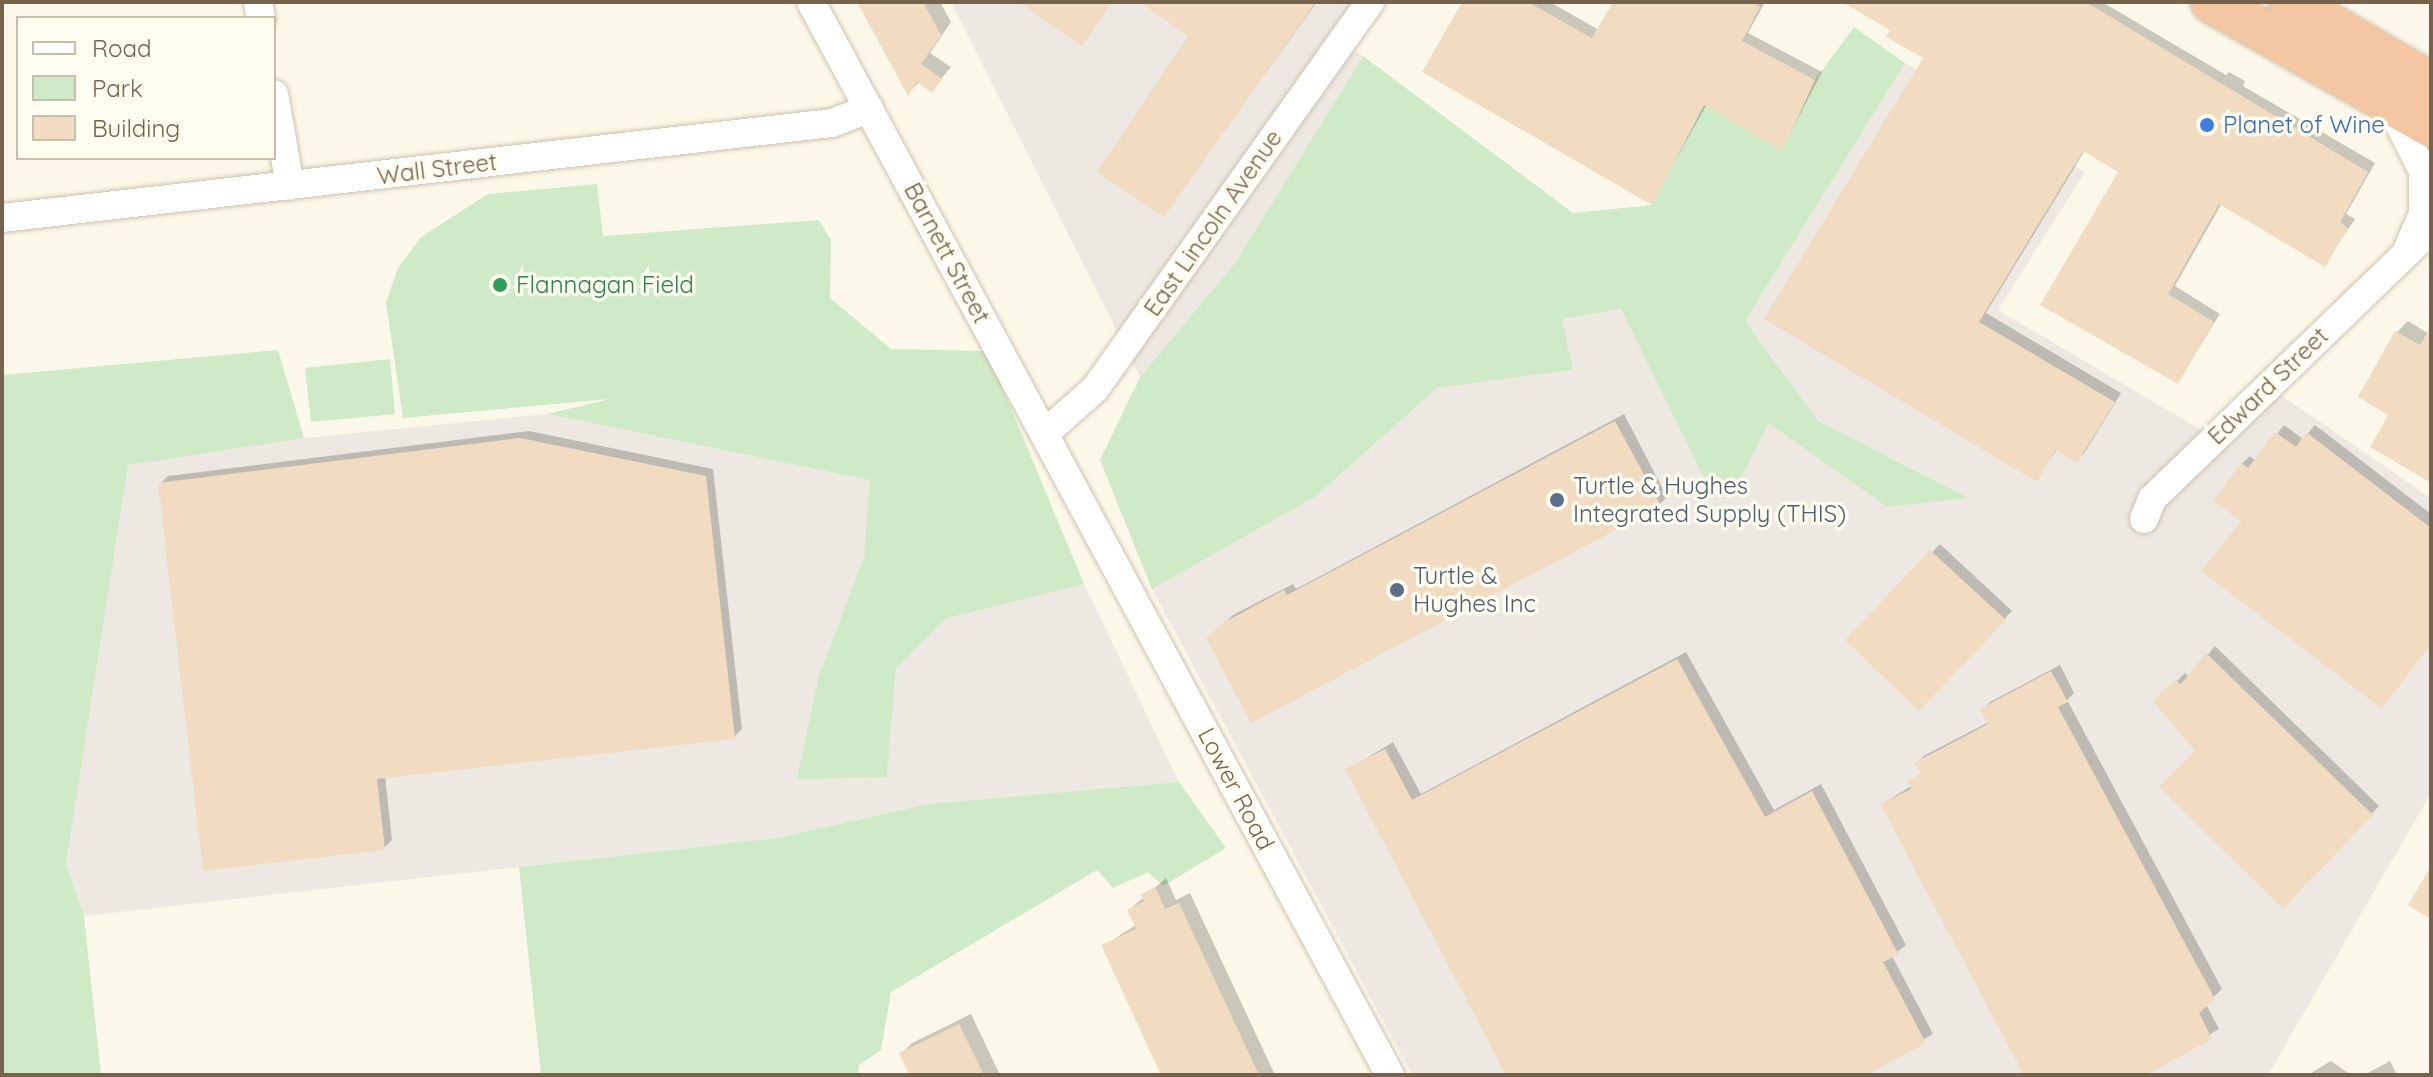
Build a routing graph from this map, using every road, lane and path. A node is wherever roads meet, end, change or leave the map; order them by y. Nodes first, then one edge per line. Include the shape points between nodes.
1 (811, 2) edge
2 (1370, 2) edge
3 (2212, 2) edge
4 (2290, 2) edge
5 (2431, 84) edge
6 (2387, 101) junction
7 (276, 106) edge
8 (869, 109) junction
9 (2431, 126) edge
10 (290, 186) junction
11 (2, 218) edge
12 (2431, 230) edge
13 (2400, 258) junction
14 (1044, 434) junction
15 (1082, 503) joint
16 (2144, 519) dead end
17 (1390, 1075) edge

1 - 8 street, Barnett Street
2 - 14 street, East Lincoln Avenue via 1095,389
3 - 6 highway
4 - 5 highway
6 - 9 highway
6 - 13 street, Edward Street via 2417,150 2425,192 2420,224
7 - 10 street
8 - 10 street, Wall Street via 832,123
8 - 14 street, Barnett Street
10 - 11 street, Wall Street
12 - 13 street, Edward Street
13 - 16 street, Edward Street via 2152,499
14 - 15 street, Barnett Street
15 - 17 street, Lower Road

